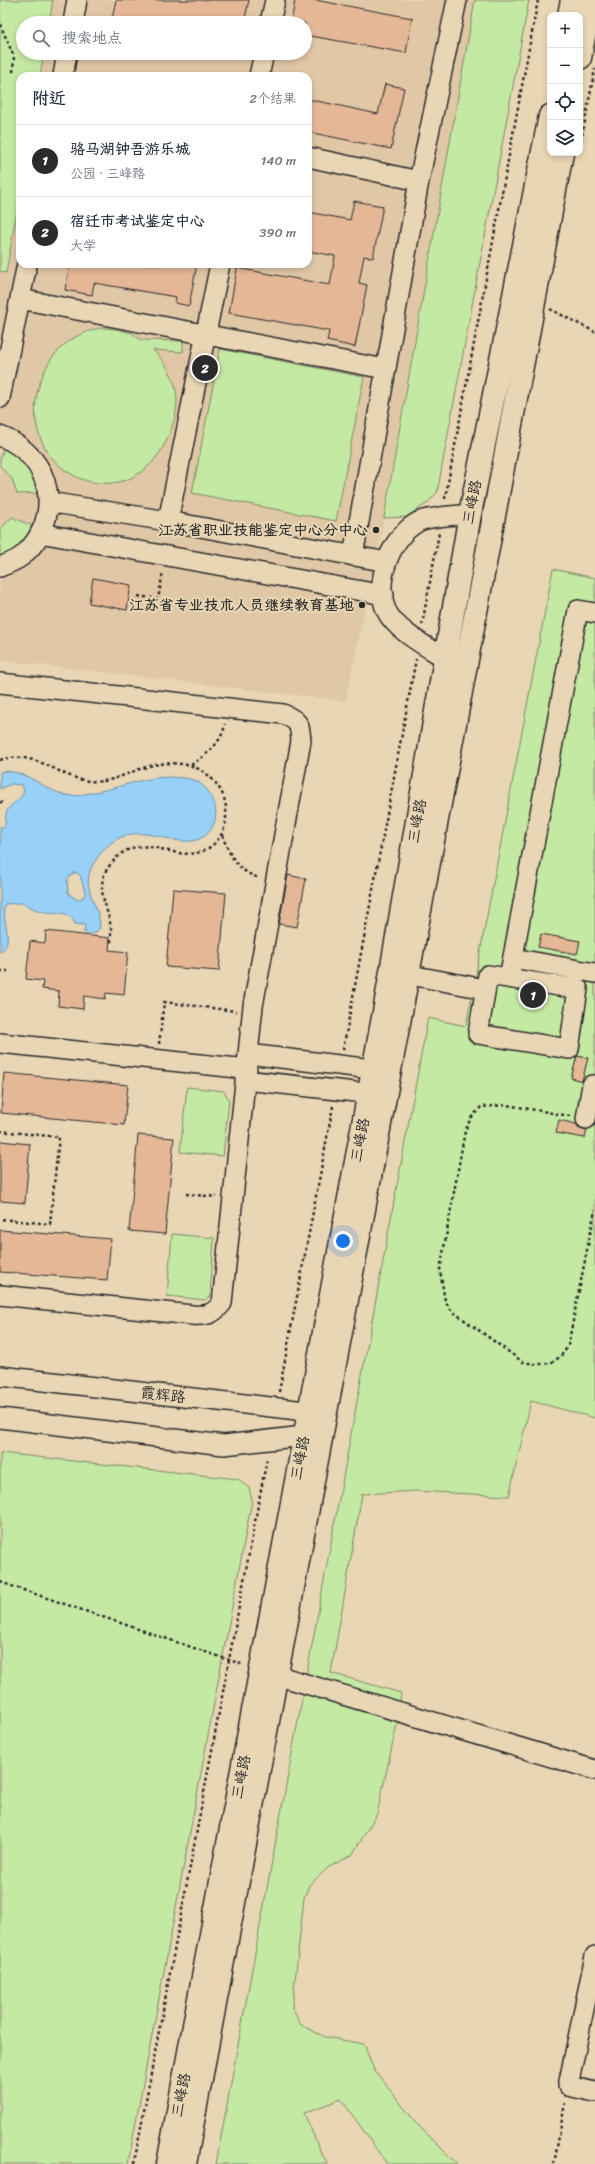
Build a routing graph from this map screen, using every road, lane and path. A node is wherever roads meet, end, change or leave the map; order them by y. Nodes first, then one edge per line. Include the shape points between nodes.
1 (77, 0) edge
2 (275, 0) edge
3 (457, 0) edge
4 (572, 0) edge
5 (591, 0) edge
6 (570, 12) edge
7 (74, 16) edge
8 (272, 16) edge
9 (0, 24) edge
10 (582, 48) edge
11 (66, 60) edge
12 (262, 60) edge
13 (595, 67) edge
14 (64, 72) edge
15 (260, 72) edge
16 (13, 73) dead end
17 (549, 120) edge
18 (583, 132) edge
19 (561, 156) edge
20 (312, 158) edge
21 (419, 181) junction
22 (26, 268) edge
23 (219, 268) edge
24 (20, 299) junction
25 (550, 309) dead end
26 (595, 332) edge
27 (206, 334) junction
28 (385, 369) junction
29 (0, 398) edge
30 (0, 436) edge
31 (48, 502) junction
32 (470, 514) junction
33 (168, 521) junction
34 (40, 532) junction
35 (166, 556) junction
36 (353, 556) junction
37 (386, 562) junction
38 (0, 567) edge
39 (384, 595) junction
40 (138, 596) dead end
41 (595, 613) edge
42 (445, 658) junction
43 (0, 683) edge
44 (228, 709) junction
45 (0, 760) edge
46 (191, 766) junction
47 (222, 834) junction
48 (275, 883) junction
49 (110, 943) dead end
50 (513, 958) junction
51 (0, 971) edge
52 (8, 971) dead end
53 (400, 973) junction
54 (595, 973) edge
55 (509, 978) junction
56 (485, 989) junction
57 (253, 1012) junction
58 (0, 1043) edge
59 (158, 1059) junction
60 (247, 1068) junction
61 (382, 1070) junction
62 (595, 1085) edge
63 (377, 1095) junction
64 (586, 1119) joint
65 (0, 1131) edge
66 (186, 1194) dead end
67 (234, 1198) junction
68 (595, 1210) edge
69 (0, 1219) edge
70 (0, 1295) edge
71 (0, 1376) edge
72 (318, 1412) junction
73 (0, 1418) edge
74 (313, 1437) junction
75 (0, 1582) edge
76 (268, 1672) junction
77 (595, 1770) edge
78 (595, 1956) edge
79 (592, 1987) edge
80 (568, 2086) junction
81 (595, 2092) edge
82 (168, 2164) edge
83 (185, 2164) edge
84 (554, 2164) edge

1 - 7 street
2 - 8 street
3 - 21 street
4 - 6 main road
5 - 10 main road
9 - 16 path via 14,57
11 - 14 street
12 - 15 street
13 - 18 path
17 - 32 main road, 三峰路
19 - 53 main road, 三峰路
20 - 21 street
21 - 28 street
22 - 24 street
23 - 27 street
24 - 27 street
24 - 29 street
25 - 26 path
27 - 28 street
27 - 33 street
28 - 36 street
30 - 31 street via 14,441 32,456 44,475
31 - 33 street
31 - 34 street via 46,520
32 - 37 street via 419,521 400,536
32 - 42 main road, 三峰路
33 - 36 street
34 - 35 street
34 - 38 street via 21,557
35 - 39 street
35 - 40 path via 158,599
36 - 37 street
37 - 39 street via 382,589
39 - 42 street via 386,610 405,633
41 - 50 street via 578,610
42 - 53 main road, 三峰路
43 - 44 street
44 - 46 path via 222,736 206,755
44 - 48 street via 283,714 296,720 300,729 301,741
45 - 46 path via 31,758 75,778 91,781 115,779 146,767 167,764
46 - 47 path via 208,774 223,793 227,806
47 - 48 path via 232,859 241,869 254,877
47 - 49 path via 206,850 183,853 140,845 129,848 115,860 104,876 101,897 110,928
48 - 57 street
50 - 54 street
50 - 55 street
51 - 52 path
53 - 56 street
53 - 61 main road, 三峰路
55 - 56 street via 488,975
55 - 56 street via 578,989 569,1049 478,1034
57 - 59 path via 164,1002
57 - 60 street
58 - 59 street
59 - 60 street
60 - 61 street
60 - 63 street
60 - 67 street
61 - 63 main road, 三峰路
62 - 64 street via 592,1084
63 - 72 main road, 三峰路
64 - 68 path via 507,1105 481,1107 471,1118 465,1131 440,1270 445,1301 452,1311 523,1362 549,1363 561,1358 568,1346
65 - 69 path via 59,1137 50,1224
66 - 67 path
67 - 70 street via 222,1303 216,1311 207,1316
71 - 72 street, 霞辉路
72 - 74 main road, 三峰路
73 - 74 street via 224,1445
74 - 76 main road, 三峰路
75 - 76 path
76 - 77 street
76 - 82 main road, 三峰路
76 - 83 main road, 三峰路
78 - 79 street
79 - 80 street
80 - 81 street
80 - 84 path

